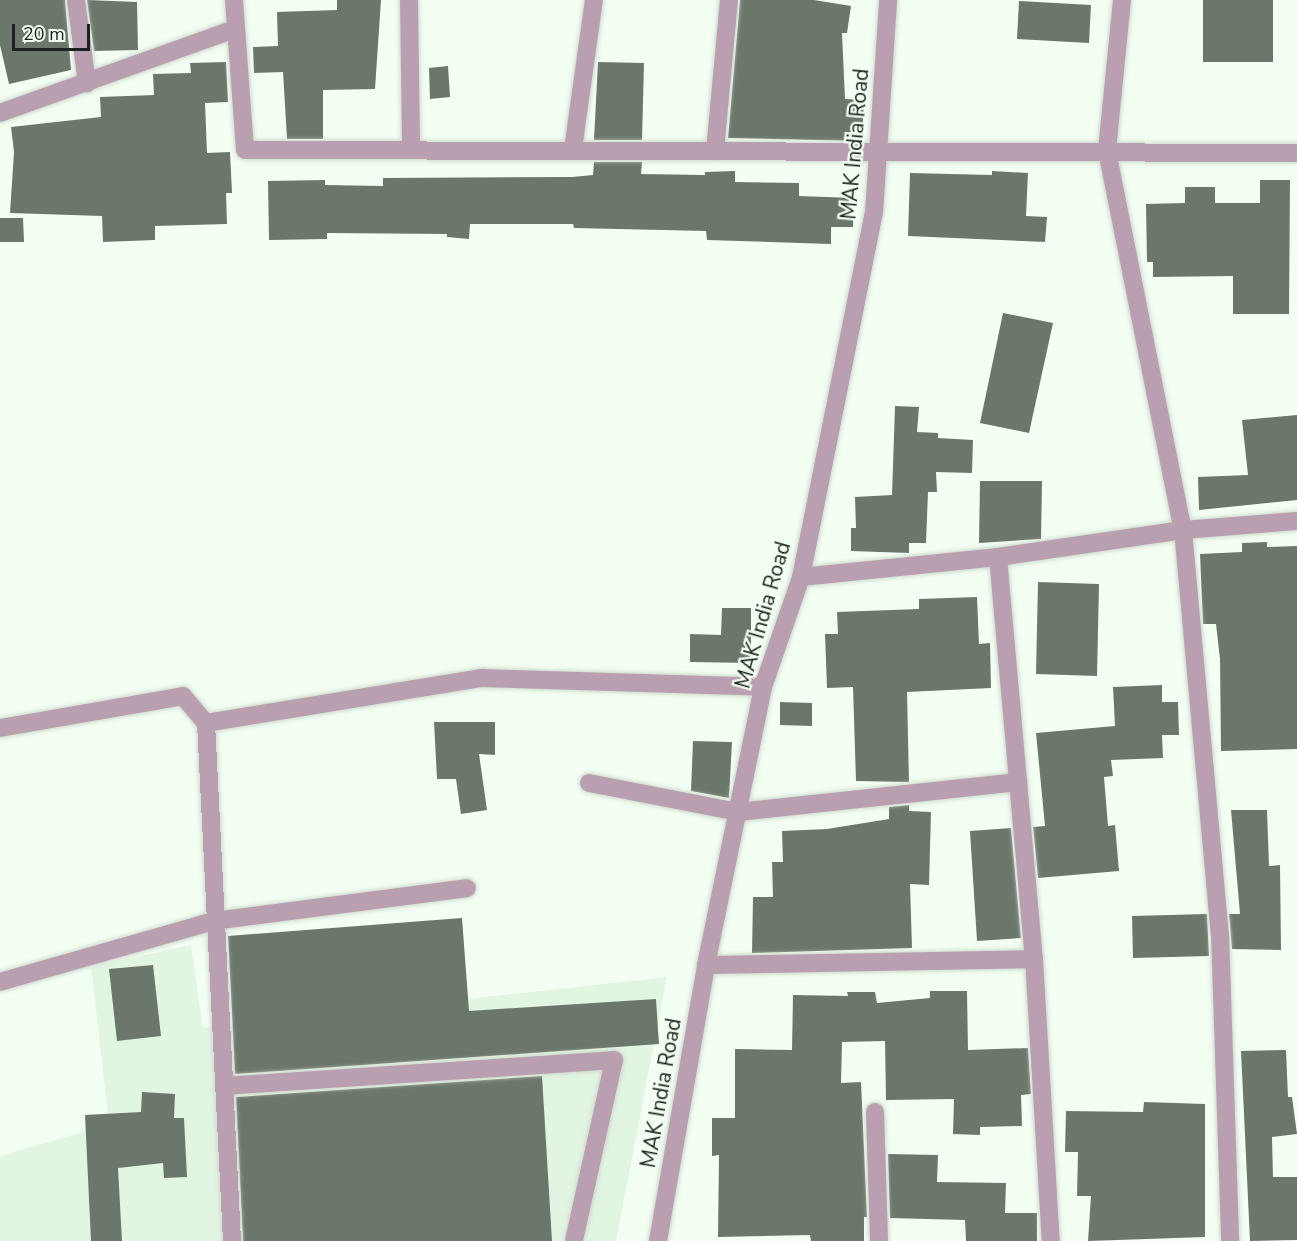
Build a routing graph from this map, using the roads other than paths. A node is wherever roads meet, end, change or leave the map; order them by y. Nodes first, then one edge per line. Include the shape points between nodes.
1 (76, 0) edge
2 (234, 0) edge
3 (409, 0) edge
4 (594, 0) edge
5 (729, 0) edge
6 (888, 0) edge
7 (1122, 0) edge
8 (235, 29) junction
9 (87, 82) junction
10 (0, 113) edge
11 (411, 149) junction
12 (573, 149) junction
13 (878, 149) junction
14 (715, 151) junction
15 (1107, 151) junction
16 (1297, 153) edge
17 (1297, 521) edge
18 (1183, 530) junction
19 (998, 558) junction
20 (801, 578) junction
21 (763, 687) junction
22 (206, 723) junction
23 (0, 728) edge
24 (1018, 782) junction
25 (589, 783) dead end
26 (738, 812) junction
27 (467, 888) dead end
28 (214, 921) junction
29 (1034, 959) junction
30 (706, 965) junction
31 (0, 982) edge
32 (225, 1086) junction
33 (875, 1112) dead end
34 (232, 1241) edge
35 (574, 1241) edge
36 (658, 1241) edge
37 (879, 1241) edge
38 (1051, 1241) edge
39 (1230, 1241) edge

1 - 9 street
2 - 8 street
3 - 11 street
4 - 12 street
5 - 14 street
6 - 13 street, MAK India Road
7 - 15 street
8 - 9 street
8 - 11 street via 245,150
9 - 10 street
11 - 12 street
12 - 14 street
13 - 14 street
13 - 15 street
13 - 20 street, MAK India Road via 874,213
15 - 16 street
15 - 18 street
17 - 18 street
18 - 19 street
18 - 39 street via 1220,934
19 - 20 street
19 - 24 street
20 - 21 street, MAK India Road
21 - 22 street via 482,678
21 - 26 street, MAK India Road
22 - 23 street via 183,696
22 - 28 street
24 - 26 street
24 - 29 street
25 - 26 street
26 - 30 street, MAK India Road
27 - 28 street
28 - 31 street
28 - 32 street
29 - 30 street
29 - 38 street
30 - 36 street, MAK India Road
32 - 34 street
32 - 35 street via 614,1060
33 - 37 street

